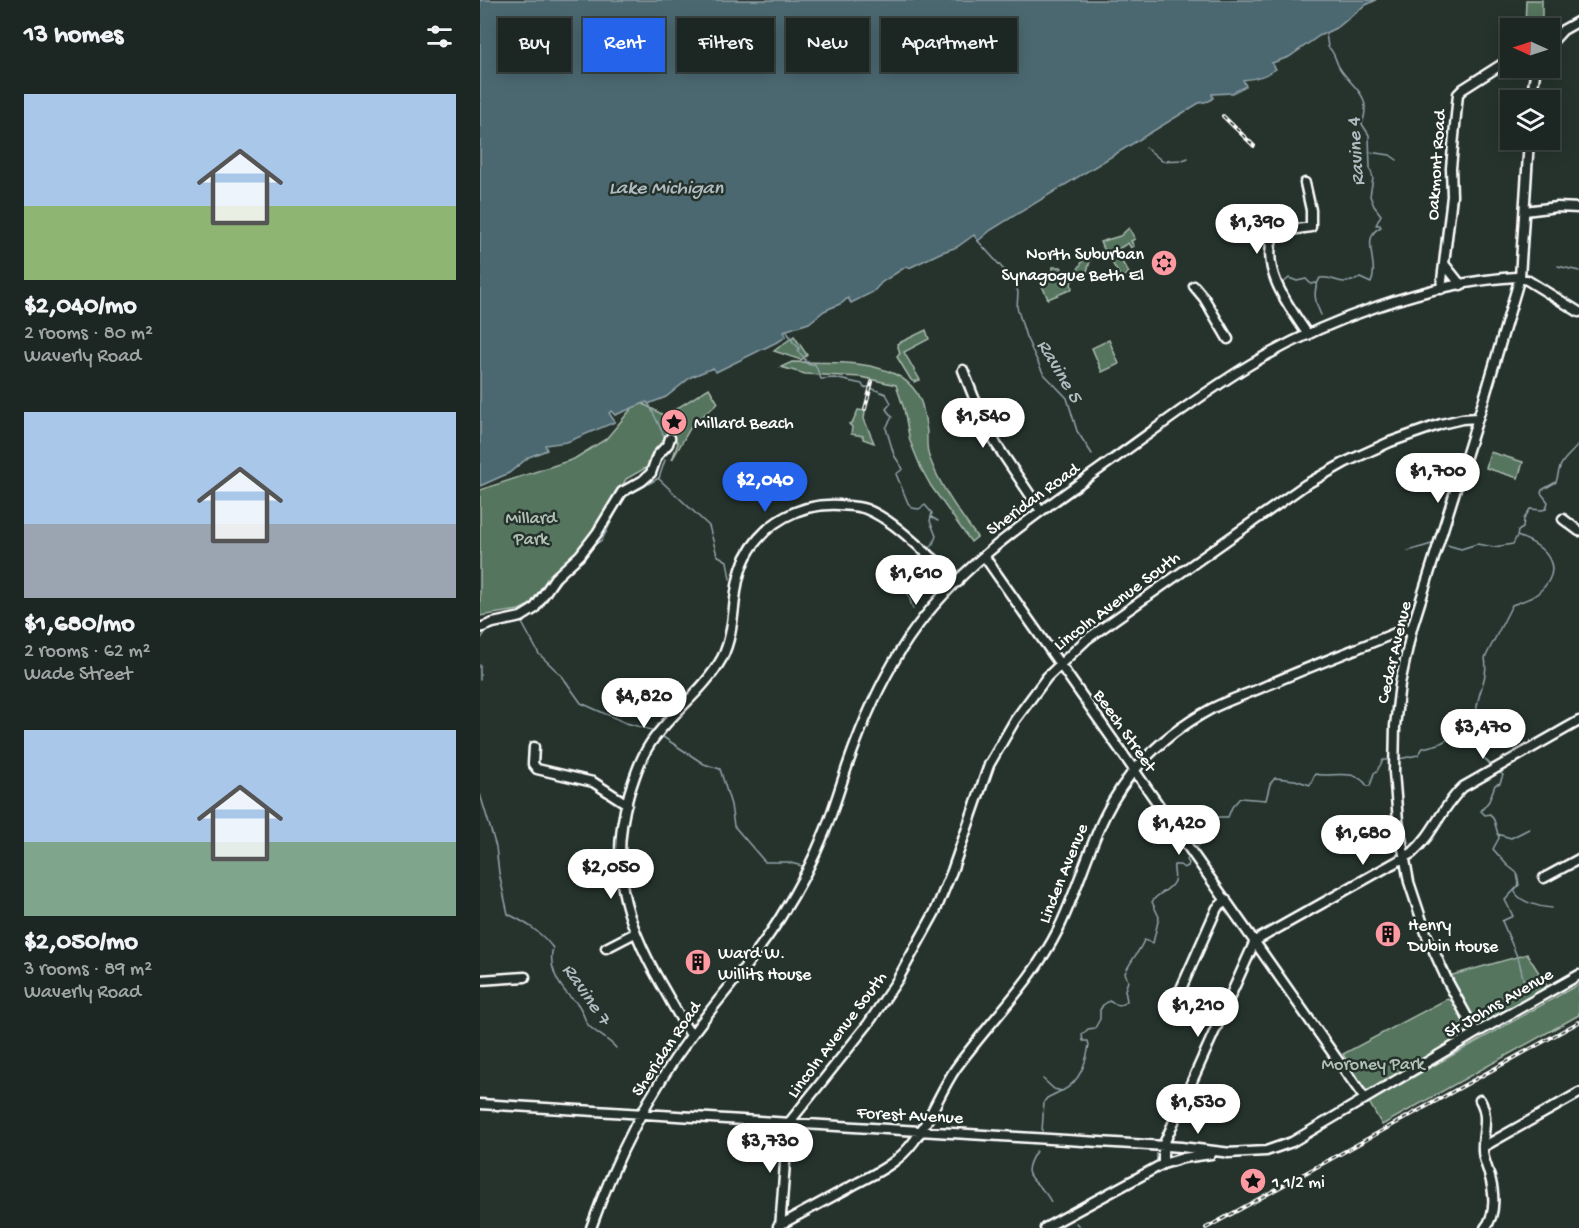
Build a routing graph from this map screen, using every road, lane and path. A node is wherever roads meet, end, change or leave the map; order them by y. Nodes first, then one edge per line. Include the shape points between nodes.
1 (1579, 21) edge
2 (1560, 33) edge
3 (1500, 65) edge
4 (1528, 150) edge
5 (1305, 183) dead end
6 (1579, 208) edge
7 (1525, 211) junction
8 (1445, 265) junction
9 (1520, 277) junction
10 (1461, 285) junction
11 (1194, 286) dead end
12 (1441, 289) junction
13 (1579, 312) edge
14 (1308, 335) junction
15 (1228, 339) dead end
16 (963, 370) dead end
17 (1477, 418) junction
18 (670, 438) dead end
19 (1041, 510) junction
20 (1563, 519) dead end
21 (1579, 531) edge
22 (984, 555) junction
23 (958, 582) junction
24 (480, 628) edge
25 (1412, 628) junction
26 (1059, 663) junction
27 (1579, 722) edge
28 (534, 747) dead end
29 (1135, 770) junction
30 (627, 804) junction
31 (1404, 859) junction
32 (1579, 859) edge
33 (1544, 878) dead end
34 (1226, 900) junction
35 (634, 933) junction
36 (1255, 941) junction
37 (606, 948) dead end
38 (1579, 975) edge
39 (525, 977) dead end
40 (480, 980) edge
41 (1176, 1000) dead end
42 (1476, 1033) junction
43 (691, 1035) junction
44 (1579, 1093) edge
45 (1365, 1099) junction
46 (1480, 1100) dead end
47 (480, 1104) edge
48 (640, 1114) junction
49 (788, 1124) junction
50 (920, 1132) junction
51 (1164, 1146) junction
52 (1483, 1147) junction
53 (1231, 1153) junction
54 (1163, 1164) junction
55 (778, 1227) edge
56 (1487, 1227) edge
57 (591, 1228) edge
58 (1045, 1228) edge

1 - 2 street
3 - 8 street, Oakmont Road via 1458,94
4 - 7 street
5 - 14 street via 1311,227 1273,235 1270,255 1275,283
6 - 7 street
7 - 9 street
8 - 10 street
8 - 12 street, Oakmont Road
9 - 10 street, Sheridan Road
9 - 13 street
9 - 17 street, Cedar Avenue
10 - 12 street, Sheridan Road
11 - 15 street
12 - 14 street, Sheridan Road via 1358,314
14 - 19 street, Sheridan Road via 1221,383
16 - 19 street via 996,444
17 - 25 street, Cedar Avenue
17 - 26 street, Lincoln Avenue South via 1441,424 1406,436 1305,484 1119,615
18 - 24 street via 651,473 622,492 597,533 555,578 534,609 521,617
19 - 22 street, Sheridan Road
20 - 21 street
22 - 23 street, Sheridan Road
22 - 26 street, Beech Street
23 - 30 street via 898,529 864,508 822,505 772,524 746,558 735,588 729,638 716,668 703,687 655,736
23 - 43 street, Sheridan Road via 928,612 878,692 854,746 825,831 799,886 758,950
25 - 29 street, Linden Avenue via 1211,709 1176,731
25 - 31 street, Cedar Avenue via 1400,684 1395,736 1395,782
26 - 29 street, Beech Street
26 - 49 street, Lincoln Avenue South via 1028,700 1000,744 939,902 898,980
27 - 31 street via 1463,787 1449,801 1431,833
28 - 30 street via 533,764 537,769 593,782
29 - 34 street, Beech Street
29 - 50 street, Linden Avenue via 1100,823 1068,910 1042,959 955,1071
30 - 35 street via 620,865
31 - 36 street
31 - 42 street, Cedar Avenue via 1427,936
32 - 33 street
34 - 36 street, Beech Street
34 - 41 street via 1217,908
35 - 37 street
35 - 43 street
36 - 45 street, Beech Street
36 - 51 street
38 - 42 street, St Johns Avenue
39 - 40 street
42 - 45 street, St Johns Avenue
43 - 48 street, Sheridan Road
44 - 52 street
45 - 53 street, St Johns Avenue via 1277,1148
46 - 52 street via 1486,1115
47 - 48 street, Forest Avenue
48 - 49 street, Forest Avenue
48 - 57 street, Sheridan Road
49 - 50 street, Forest Avenue
49 - 55 street
50 - 51 street, Forest Avenue
50 - 55 street, Linden Avenue via 896,1160
51 - 53 street, Forest Avenue
51 - 54 street
52 - 56 street via 1493,1191
53 - 54 street, St Johns Avenue via 1206,1154
54 - 58 street, St Johns Avenue

